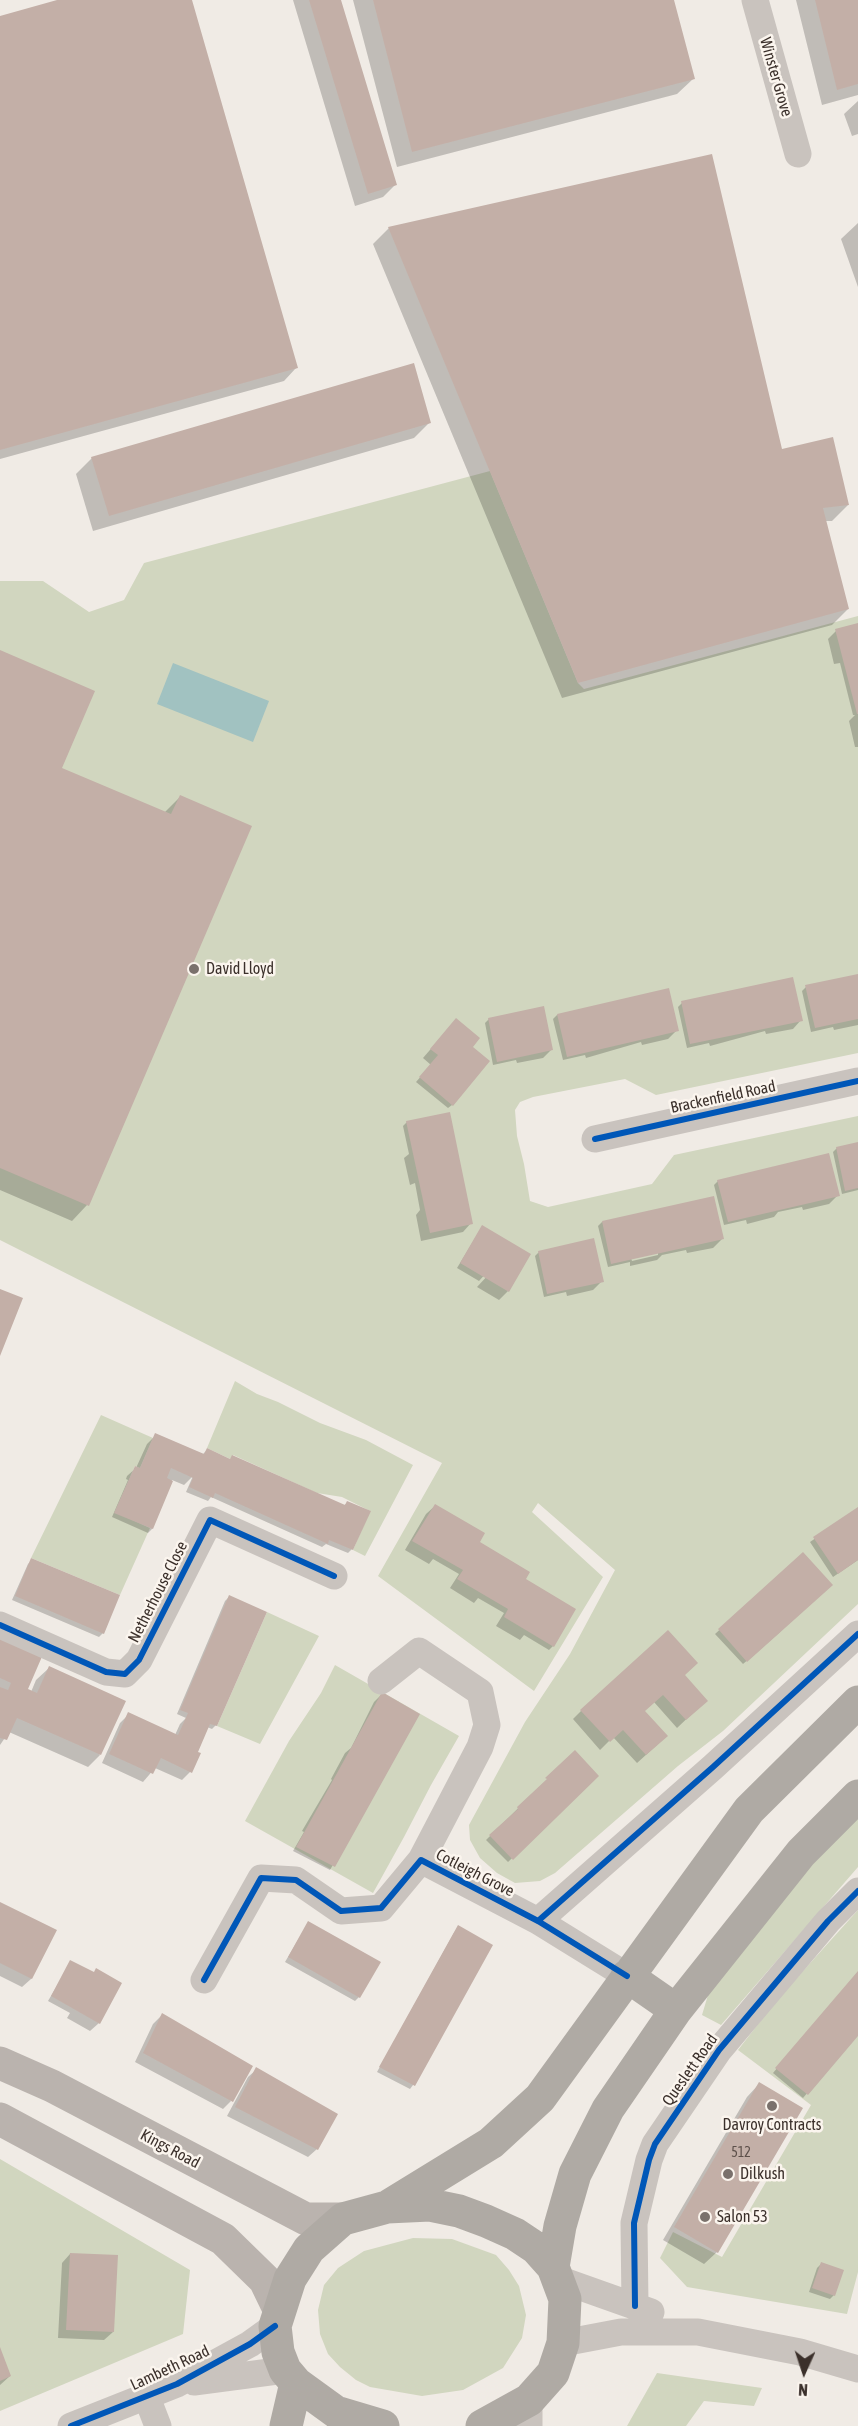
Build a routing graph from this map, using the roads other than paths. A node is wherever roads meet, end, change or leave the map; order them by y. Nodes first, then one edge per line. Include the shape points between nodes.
1 (754, 0) edge
2 (798, 154) dead end
3 (858, 1081) edge
4 (594, 1139) dead end
5 (334, 1576) dead end
6 (0, 1625) edge
7 (858, 1634) edge
8 (381, 1681) dead end
9 (858, 1702) edge
10 (858, 1796) edge
11 (421, 1860) junction
12 (858, 1891) edge
13 (538, 1921) junction
14 (627, 1976) junction
15 (204, 1980) dead end
16 (676, 2010) junction
17 (0, 2063) edge
18 (0, 2119) edge
19 (387, 2207) junction
20 (343, 2219) junction
21 (556, 2273) junction
22 (636, 2306) junction
23 (277, 2317) junction
24 (698, 2332) junction
25 (563, 2343) junction
26 (858, 2369) edge
27 (290, 2377) junction
28 (177, 2384) junction
29 (146, 2395) junction
30 (530, 2413) edge
31 (71, 2426) edge
32 (158, 2426) edge
33 (286, 2426) edge
34 (383, 2426) edge
35 (482, 2426) edge

1 - 2 street, Winster Grove
3 - 4 street, Brackenfield Road
5 - 6 street, Netherhouse Close via 210,1520 139,1660 125,1674 106,1672
7 - 13 street
8 - 11 street, Cotleigh Grove via 419,1651 480,1692 487,1725 480,1747
9 - 14 highway via 749,1810
10 - 16 highway via 801,1853
11 - 13 street, Cotleigh Grove
11 - 15 street, Cotleigh Grove via 381,1908 341,1911 296,1880 261,1878
12 - 22 street, Queslett Road via 719,2050 655,2144 634,2223
13 - 14 street, Cotleigh Grove
14 - 16 highway
14 - 19 highway via 540,2098 491,2143
16 - 21 highway via 608,2109 575,2174 560,2226
17 - 20 main road, Kings Road via 52,2086 306,2219
18 - 23 main road via 223,2239 266,2280
19 - 20 highway
19 - 21 highway via 430,2205 486,2221 536,2248
20 - 23 highway via 309,2249 290,2279
21 - 22 street
21 - 25 highway via 565,2299
22 - 24 street
23 - 27 highway via 278,2352
23 - 28 street, Lambeth Road via 250,2344
24 - 25 street via 621,2332
24 - 26 street via 800,2352
25 - 30 highway via 553,2373
27 - 28 street, Lambeth Road
27 - 33 highway
27 - 34 highway via 336,2412
28 - 29 street, Lambeth Road
29 - 31 street, Lambeth Road
29 - 32 street
30 - 35 highway

